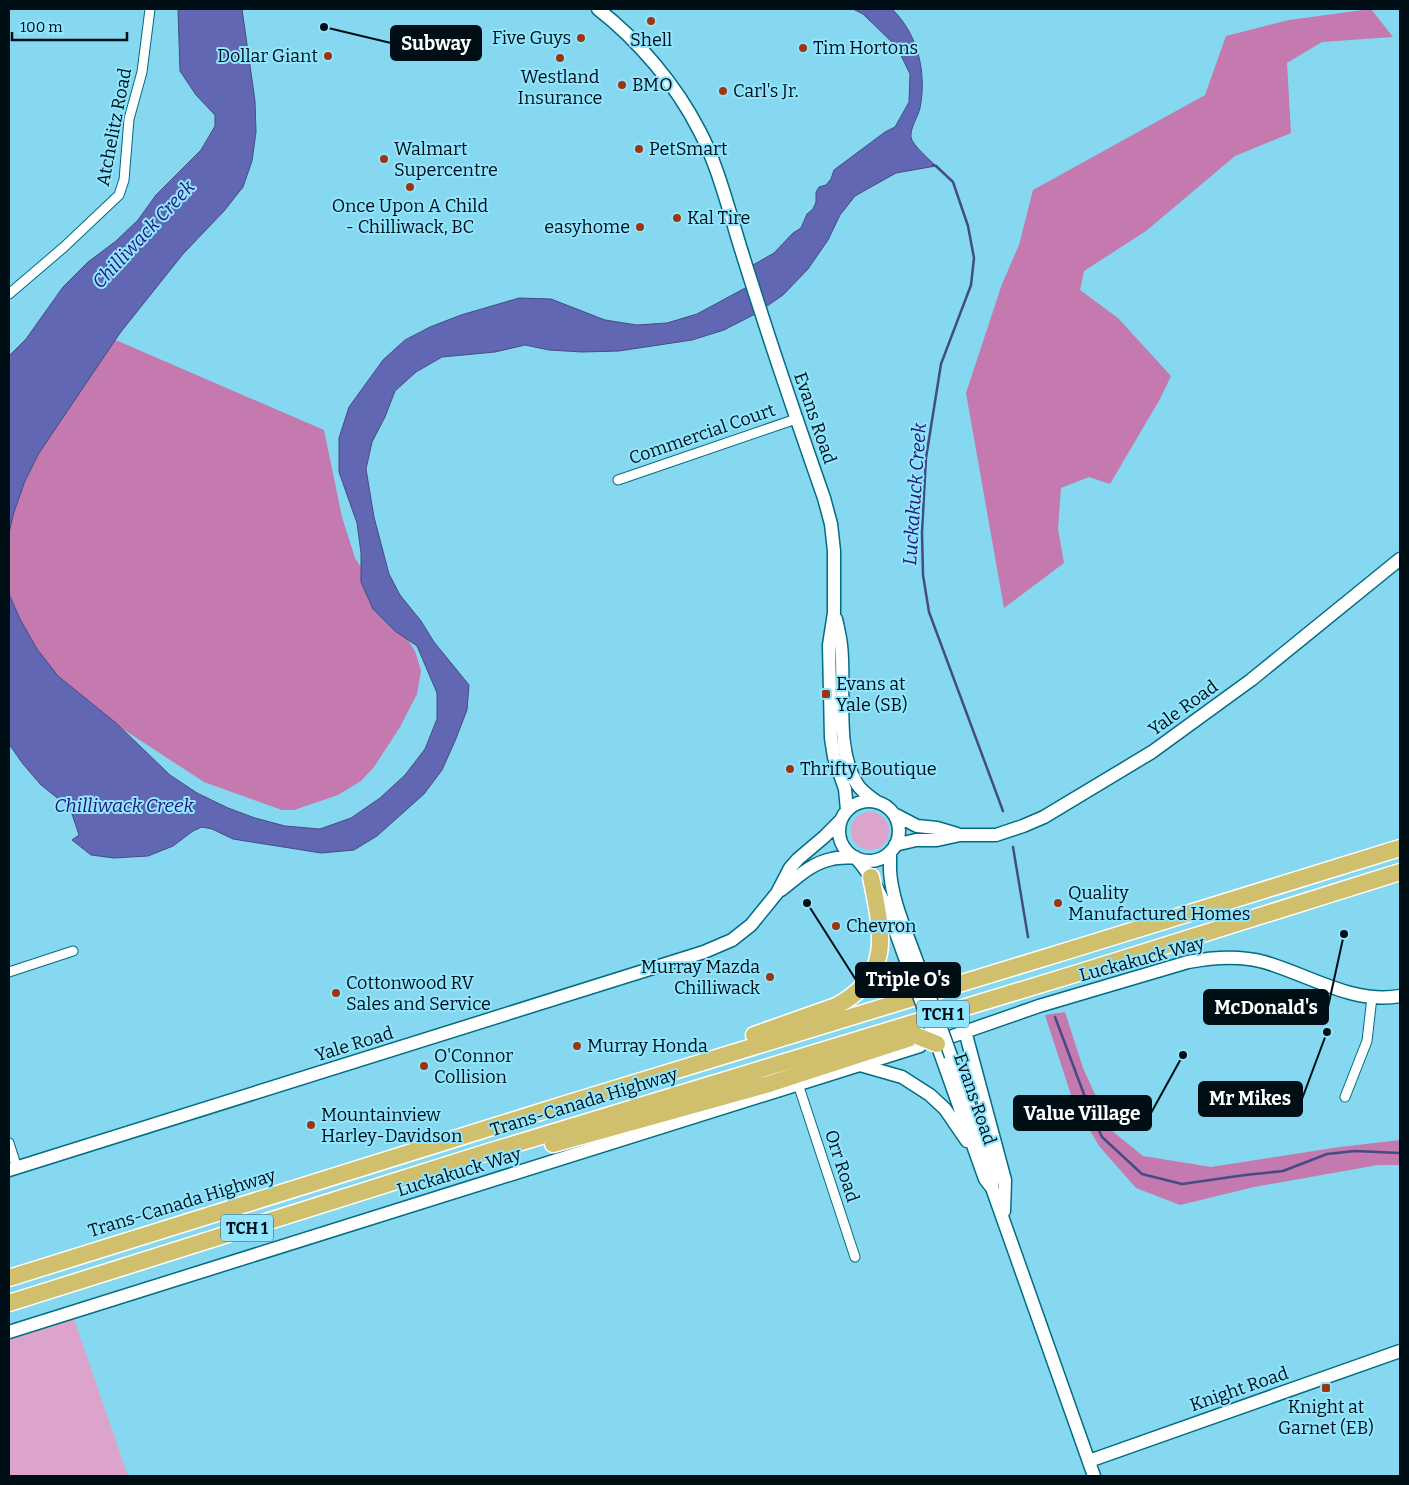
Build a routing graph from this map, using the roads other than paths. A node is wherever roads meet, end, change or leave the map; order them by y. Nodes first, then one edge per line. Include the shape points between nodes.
1 (150, 9) edge
2 (598, 9) edge
3 (9, 294) edge
4 (796, 419) junction
5 (618, 480) dead end
6 (1400, 559) edge
7 (834, 613) junction
8 (877, 802) junction
9 (847, 810) junction
10 (894, 814) junction
11 (840, 821) junction
12 (960, 835) junction
13 (893, 848) junction
14 (1400, 848) edge
15 (856, 858) junction
16 (1400, 872) edge
17 (871, 877) junction
18 (777, 893) junction
19 (73, 951) dead end
20 (912, 964) junction
21 (9, 972) edge
22 (1400, 996) edge
23 (1372, 997) junction
24 (934, 1042) junction
25 (897, 1053) junction
26 (860, 1065) junction
27 (902, 1077) junction
28 (798, 1084) junction
29 (1344, 1097) dead end
30 (569, 1103) junction
31 (9, 1143) edge
32 (485, 1153) junction
33 (976, 1153) junction
34 (13, 1169) edge
35 (992, 1188) junction
36 (1003, 1219) junction
37 (856, 1257) dead end
38 (9, 1278) edge
39 (9, 1303) edge
40 (9, 1332) edge
41 (1400, 1351) edge
42 (1089, 1460) junction
43 (1094, 1476) edge

1 - 3 street, Atchelitz Road via 142,72 129,119 124,180 119,195 64,248
2 - 4 street, Evans Road via 644,52 700,131 721,183
4 - 5 street, Commercial Court
4 - 7 street, Evans Road via 831,524
6 - 12 street, Yale Road via 1251,680 1152,752 1023,826 996,835
7 - 8 street, Evans Road via 841,644 845,754 858,785
7 - 9 street, Evans Road via 829,645 831,738 845,789
8 - 9 street via 861,802
8 - 10 street
9 - 11 street
10 - 12 street, Yale Road via 917,826
10 - 13 street via 899,829
11 - 15 street via 843,846
11 - 18 street, Yale Road via 790,868
12 - 13 street, Yale Road via 916,840
13 - 15 street via 875,860
13 - 20 street, Evans Road via 892,886
14 - 30 highway, Trans-Canada Highway / TCH 1
15 - 17 street, Evans Road
15 - 18 street, Yale Road via 818,863
16 - 32 highway, Trans-Canada Highway / TCH 1
17 - 20 street, Evans Road
17 - 30 highway via 880,928 879,954 872,976 848,1000
18 - 34 street, Yale Road via 751,925 732,940 704,952
19 - 21 street
20 - 24 street, Evans Road, bridge
22 - 23 street, Luckakuck Way
23 - 29 street via 1367,1041
23 - 36 street, Luckakuck Way via 1343,991 1264,962 1214,957 1039,1006 959,1034 1005,1180
24 - 25 street, Luckakuck Way
24 - 32 highway via 513,1155
24 - 33 street, Evans Road
24 - 35 street, Evans Road via 994,1174
25 - 26 street, Luckakuck Way
25 - 27 street
26 - 27 street
26 - 28 street, Luckakuck Way
27 - 33 street via 945,1109
28 - 37 street, Orr Road
28 - 40 street, Luckakuck Way
30 - 38 highway, Trans-Canada Highway / TCH 1
31 - 34 street
32 - 39 highway, Trans-Canada Highway / TCH 1
33 - 35 street, Evans Road via 985,1179
35 - 36 street, Evans Road
36 - 42 street, Evans Road
41 - 42 street, Knight Road
42 - 43 street, Evans Road

